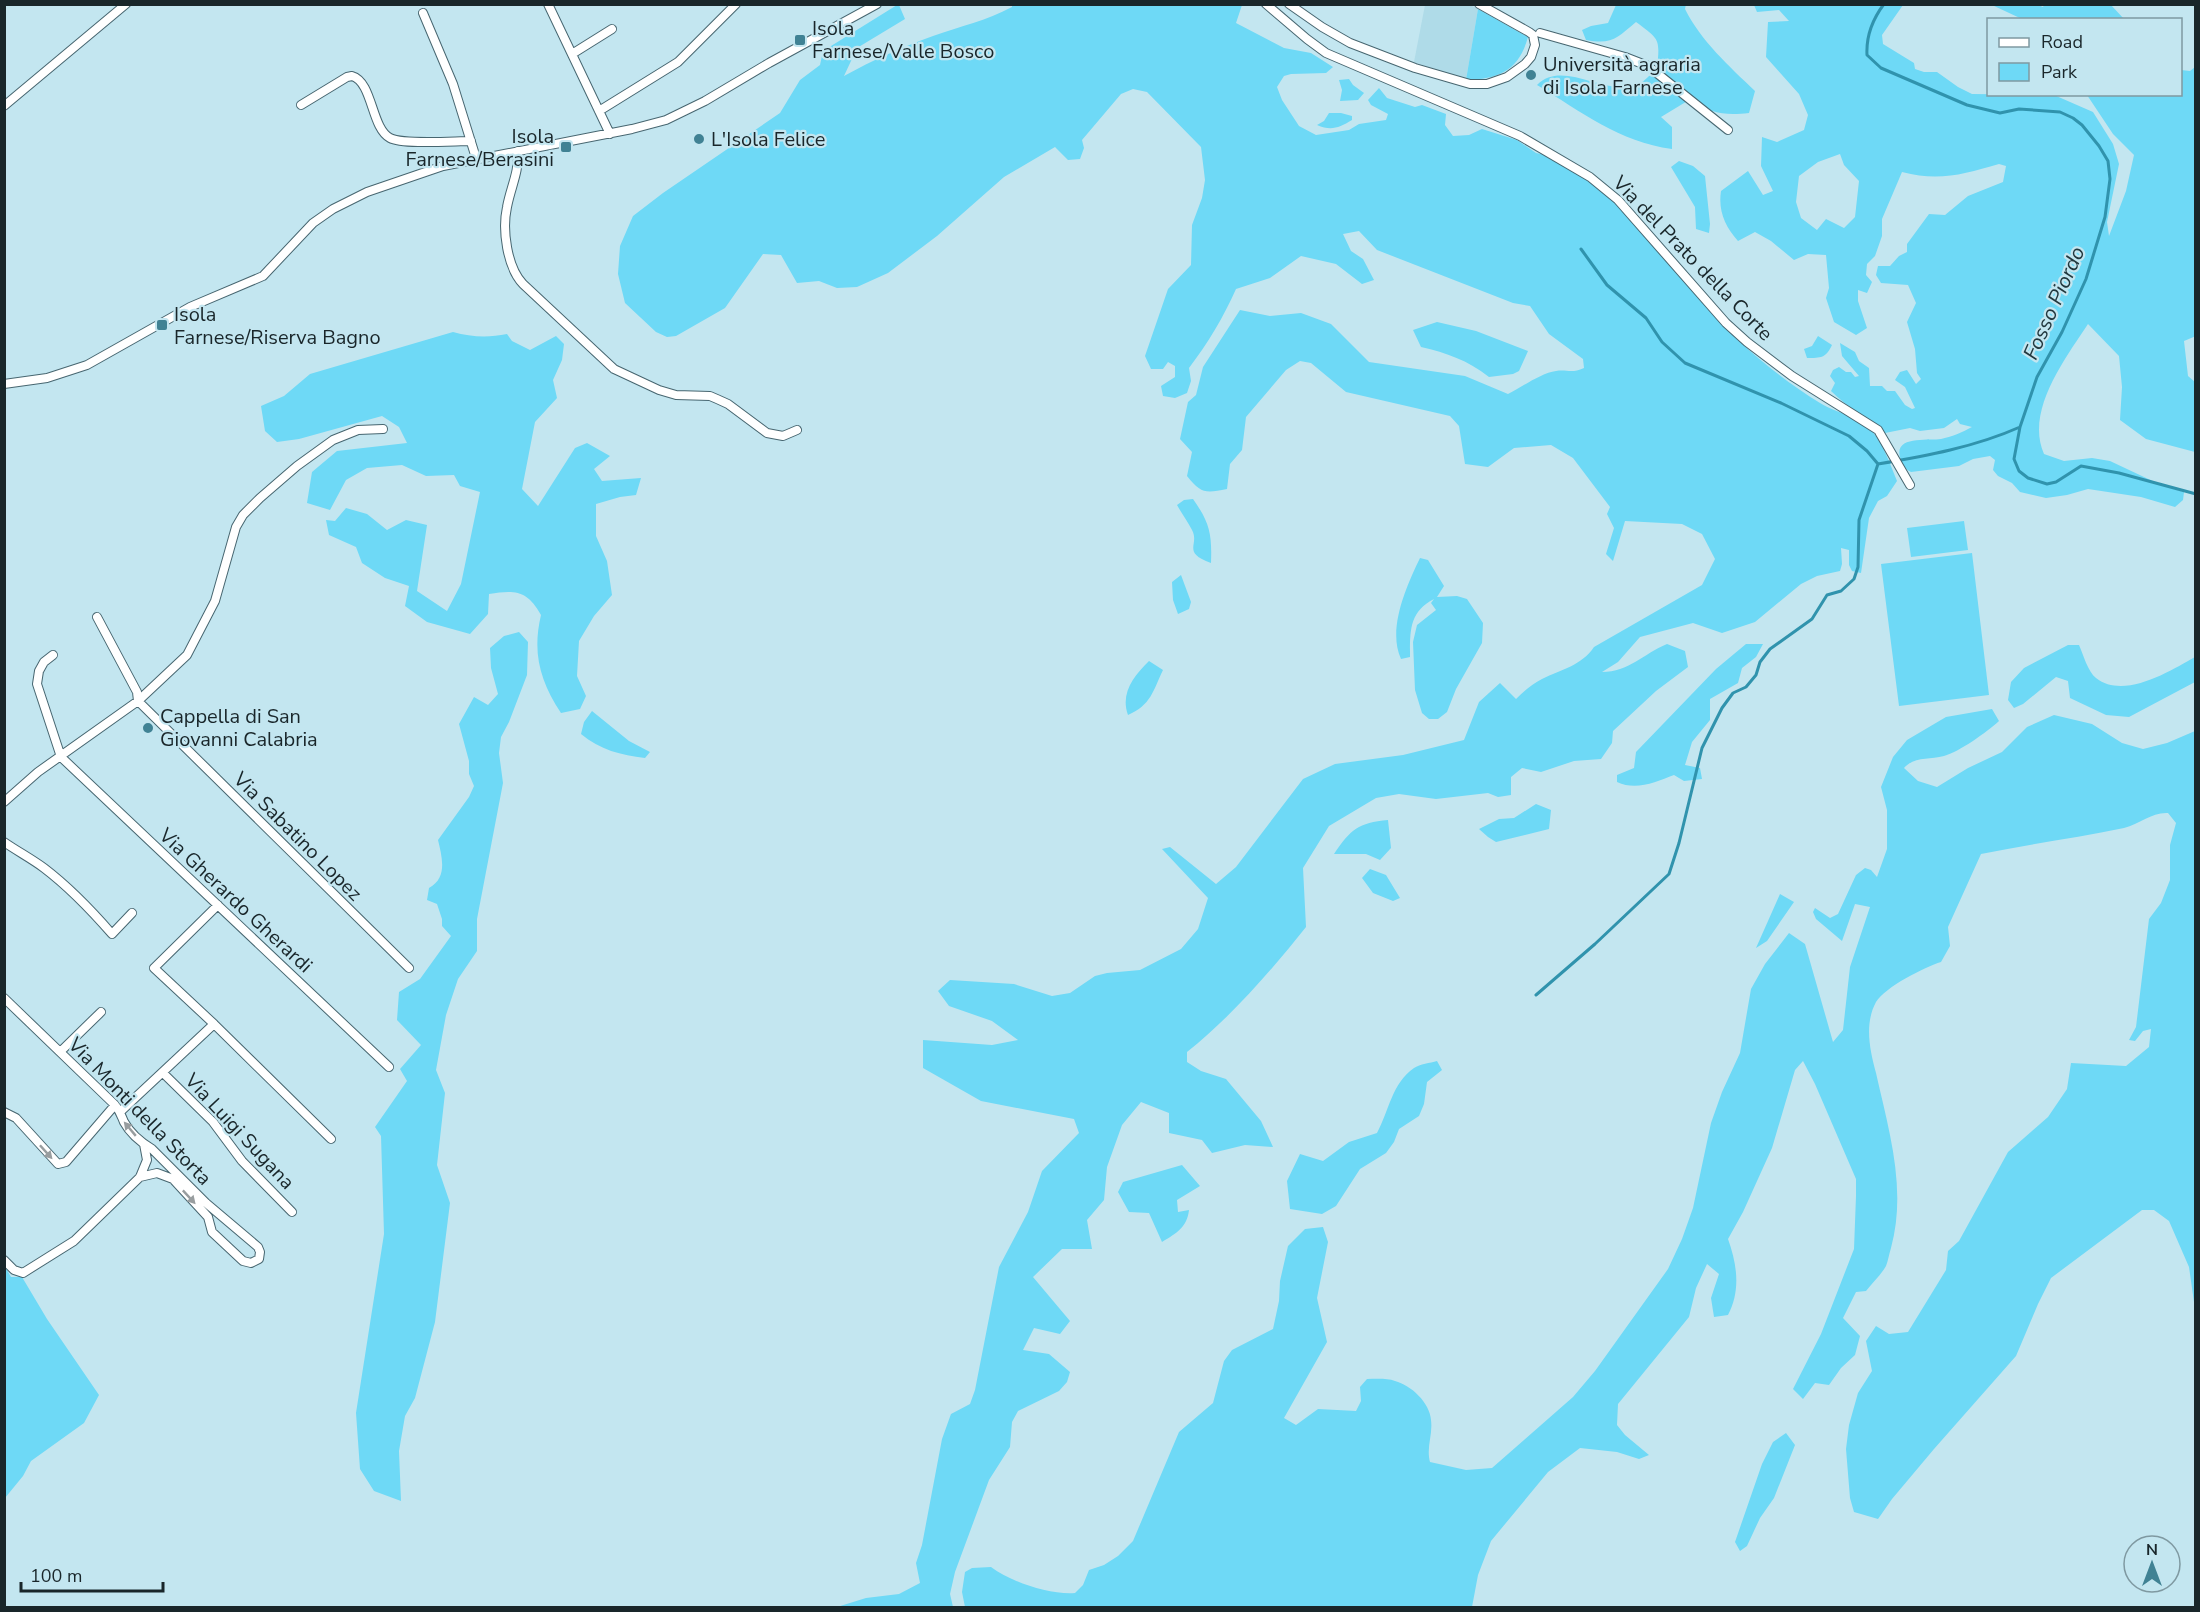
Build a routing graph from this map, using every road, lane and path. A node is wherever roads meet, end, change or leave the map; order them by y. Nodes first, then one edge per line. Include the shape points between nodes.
1 (126, 4) edge
2 (548, 4) edge
3 (736, 4) edge
4 (877, 4) edge
5 (1266, 4) edge
6 (1479, 4) edge
7 (1292, 5) edge
8 (423, 13) dead end
9 (612, 29) dead end
10 (1540, 33) dead end
11 (572, 54) junction
12 (301, 105) dead end
13 (4, 106) edge
14 (599, 111) junction
15 (1728, 130) dead end
16 (610, 134) junction
17 (471, 141) junction
18 (518, 151) junction
19 (476, 158) junction
20 (4, 384) edge
21 (383, 429) dead end
22 (797, 430) dead end
23 (1910, 485) dead end
24 (97, 617) dead end
25 (53, 655) dead end
26 (138, 701) junction
27 (61, 757) junction
28 (4, 802) edge
29 (4, 842) edge
30 (218, 905) junction
31 (132, 913) dead end
32 (409, 968) dead end
33 (4, 998) edge
34 (101, 1012) dead end
35 (214, 1024) junction
36 (60, 1052) junction
37 (389, 1067) dead end
38 (163, 1073) junction
39 (118, 1108) junction
40 (4, 1113) edge
41 (332, 1139) dead end
42 (144, 1144) junction
43 (140, 1177) junction
44 (292, 1212) dead end
45 (4, 1260) edge

1 - 13 street
2 - 11 street
3 - 14 street via 678,62
4 - 16 street via 694,107 666,120
5 - 23 street, Via del Prato della Corte via 1326,53 1520,135 1581,171 1618,200 1747,342 1815,392 1871,424
6 - 7 street via 1529,32 1535,45 1528,60 1507,77 1486,84 1470,84 1415,68 1350,43
8 - 17 street via 453,84
9 - 11 street
10 - 15 street via 1648,66
11 - 14 street
12 - 17 street via 352,76 361,81 383,131 390,138
14 - 16 street
16 - 18 street
17 - 19 street
18 - 19 street
18 - 22 street via 506,213 508,256 512,270 523,284 614,369 676,395 710,396 728,404 767,434 783,436
19 - 20 street via 397,180 338,206 305,230 263,276 190,307 95,361 47,378
21 - 26 street via 358,430 333,440 283,477 250,508 234,531 215,601 187,655
24 - 26 street via 137,692
25 - 27 street via 39,670 38,684
26 - 27 street
26 - 32 street, Via Sabatino Lopez
27 - 28 street
27 - 30 street, Via Gherardo Gherardi
29 - 31 street via 54,876 112,934
30 - 35 street via 154,968
30 - 37 street, Via Gherardo Gherardi
33 - 36 street, Via Monti della Storta
34 - 36 street
35 - 38 street
35 - 41 street
36 - 39 street, Via Monti della Storta
38 - 39 street
38 - 44 street, Via Luigi Sugana via 213,1122 242,1161
40 -> 39 street via 16,1118 58,1164 66,1161
42 -> 39 street, Via Monti della Storta via 125,1124
42 - 43 street via 147,1160
43 -> 42 street, Via Monti della Storta via 157,1173 173,1179 208,1217 212,1232 243,1261 258,1261 260,1252 256,1246
43 - 45 street via 83,1233 48,1258 21,1273

